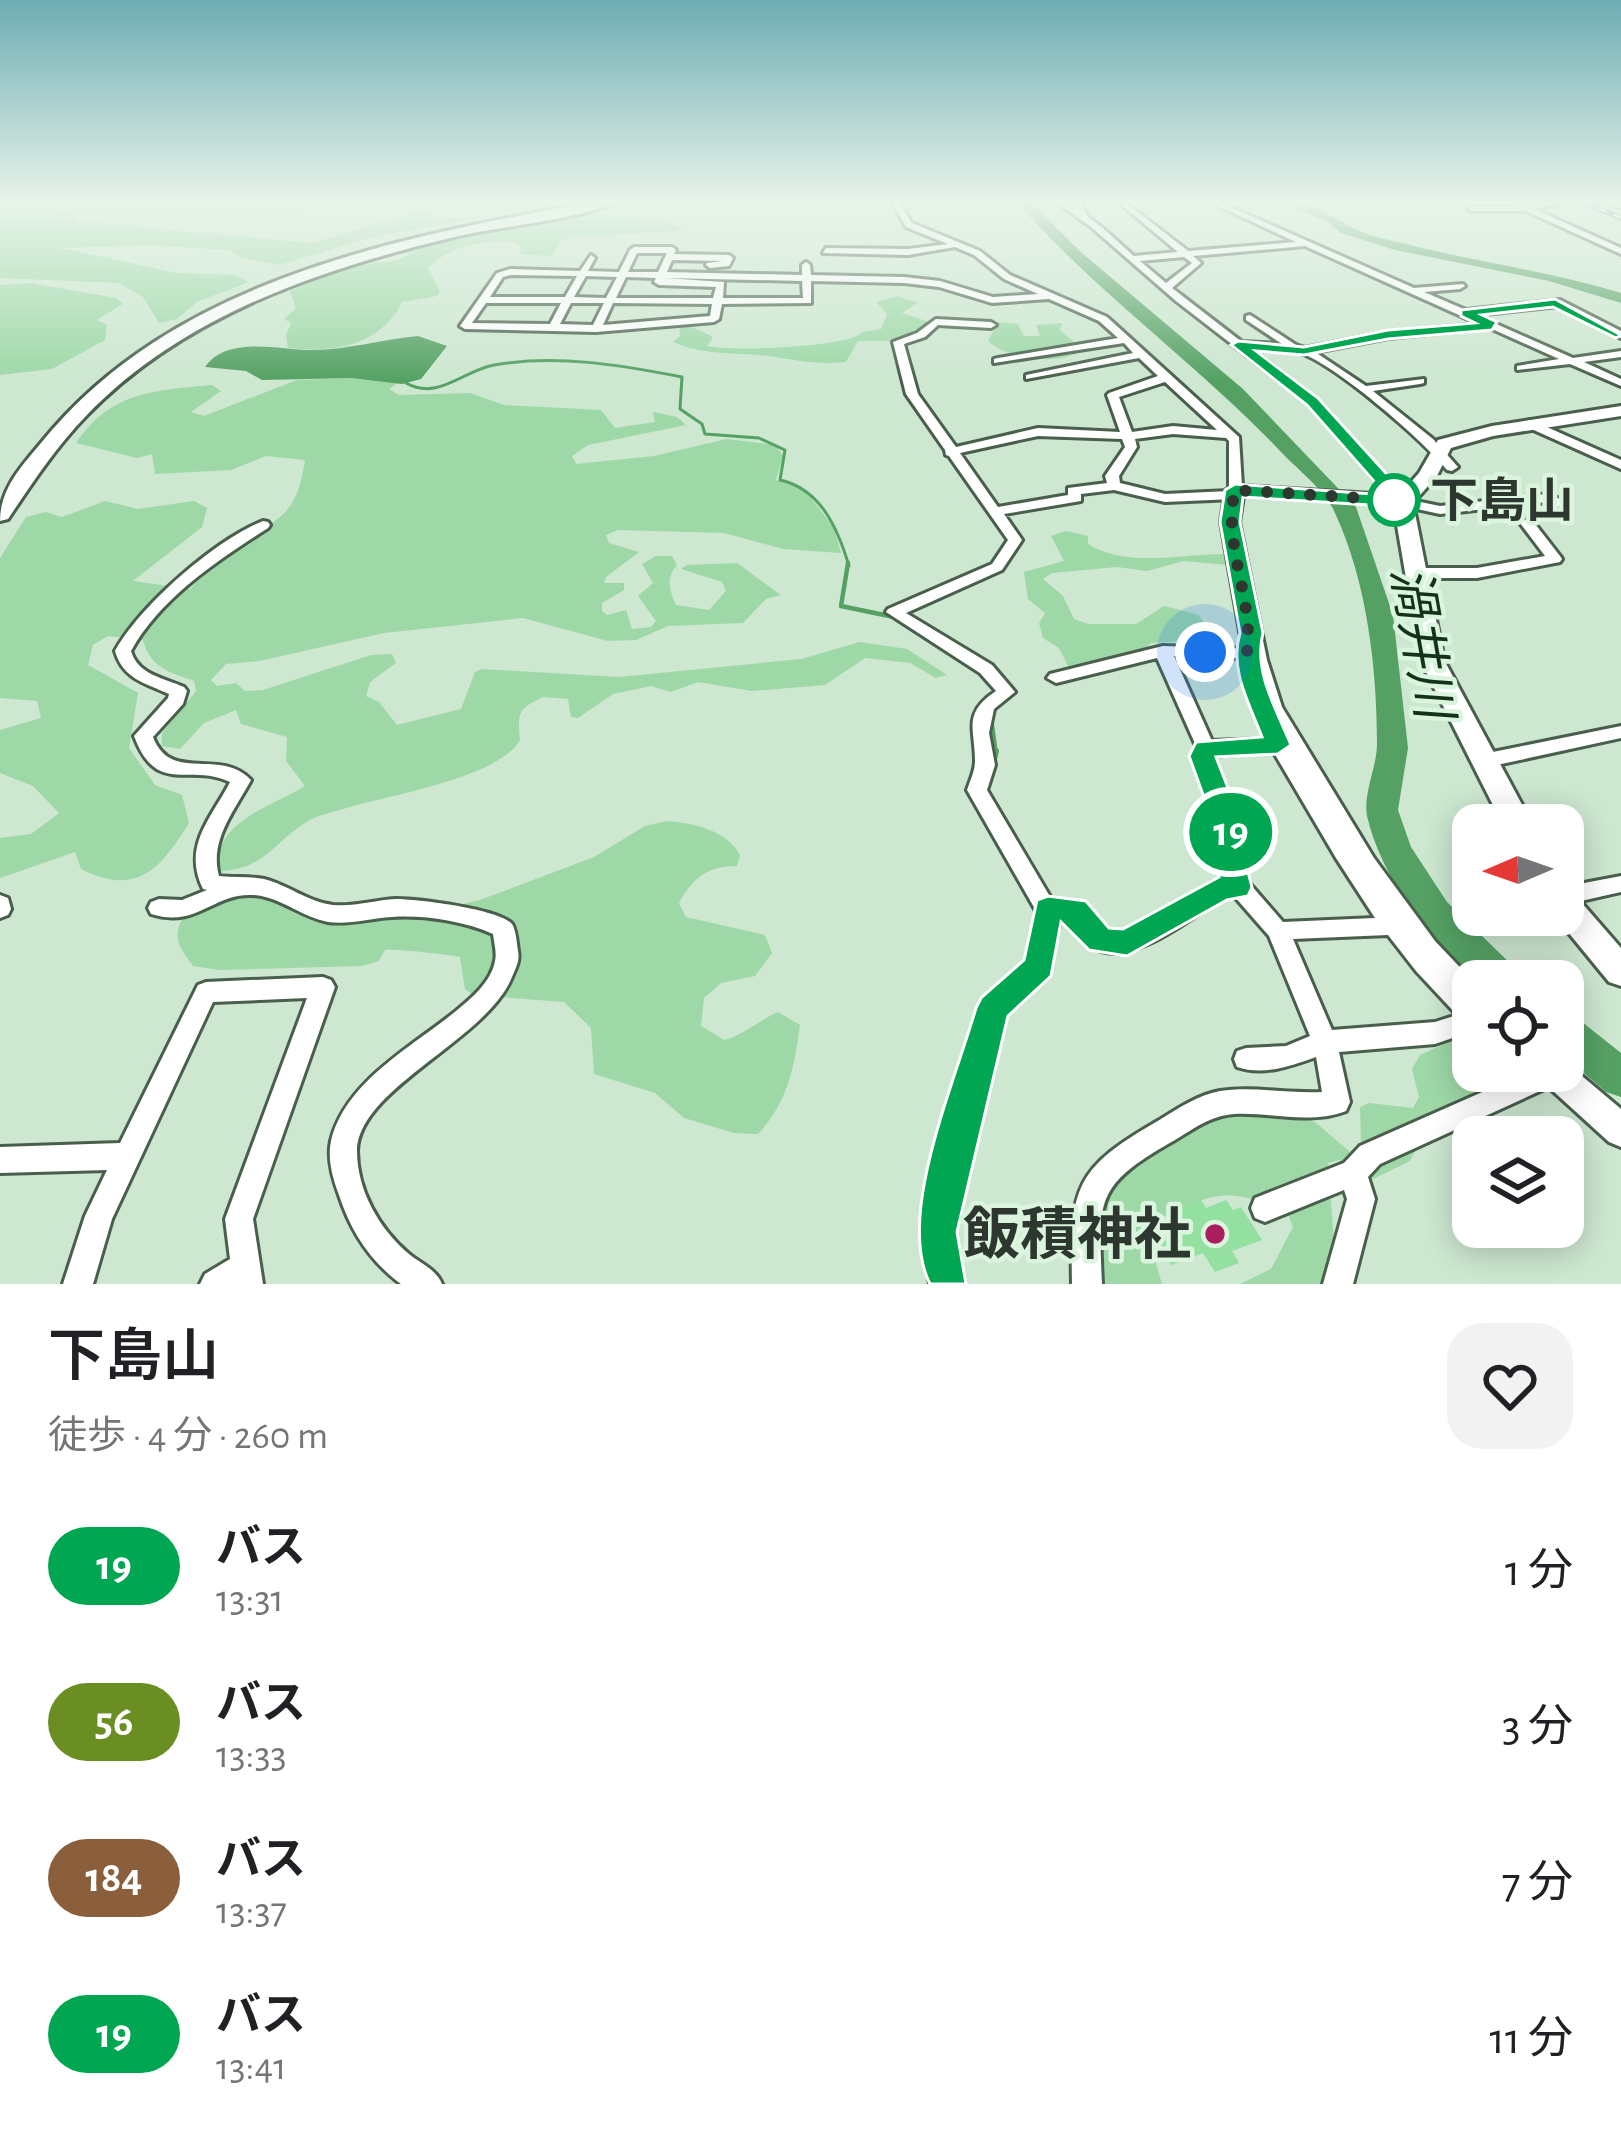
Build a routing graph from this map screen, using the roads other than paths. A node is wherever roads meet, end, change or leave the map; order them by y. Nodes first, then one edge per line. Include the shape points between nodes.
1 (352, 262) edge
2 (589, 262) edge
3 (627, 262) edge
4 (666, 262) edge
5 (706, 262) edge
6 (726, 262) edge
7 (987, 262) edge
8 (1134, 262) edge
9 (1196, 262) edge
10 (1352, 262) edge
11 (664, 269) junction
12 (805, 271) junction
13 (544, 272) junction
14 (584, 272) junction
15 (622, 272) junction
16 (1460, 286) dead end
17 (1166, 289) junction
18 (1415, 290) junction
19 (1048, 296) junction
20 (986, 298) junction
21 (483, 300) junction
22 (526, 300) junction
23 (568, 300) junction
24 (609, 300) junction
25 (961, 300) dead end
26 (652, 301) junction
27 (718, 301) junction
28 (955, 312) dead end
29 (1466, 313) junction
30 (1250, 318) dead end
31 (645, 320) junction
32 (992, 326) junction
33 (1492, 326) junction
34 (508, 328) junction
35 (552, 328) junction
36 (596, 329) junction
37 (1621, 335) edge
38 (1126, 340) junction
39 (1238, 345) junction
40 (1299, 350) junction
41 (1142, 354) junction
42 (1621, 354) edge
43 (1573, 362) junction
44 (1521, 368) dead end
45 (1167, 378) junction
46 (1420, 381) dead end
47 (1621, 383) edge
48 (1365, 389) junction
49 (1620, 412) edge
50 (1531, 424) junction
51 (1128, 436) junction
52 (1231, 436) junction
53 (1437, 449) junction
54 (950, 452) junction
55 (1621, 465) edge
56 (1453, 467) dead end
57 (1114, 486) junction
58 (1234, 492) junction
59 (1396, 500) junction
60 (1557, 503) dead end
61 (997, 511) junction
62 (0, 514) edge
63 (1527, 523) dead end
64 (263, 525) dead end
65 (1413, 573) junction
66 (1249, 643) junction
67 (1162, 651) junction
68 (1056, 678) dead end
69 (1621, 732) edge
70 (1278, 745) junction
71 (1205, 748) junction
72 (1484, 760) junction
73 (1507, 804) edge
74 (1621, 884) edge
75 (238, 887) junction
76 (1237, 887) junction
77 (1584, 894) edge
78 (159, 908) dead end
79 (1048, 909) junction
80 (1393, 926) junction
81 (1584, 926) edge
82 (1278, 931) junction
83 (1621, 972) edge
84 (1452, 979) edge
85 (1452, 996) edge
86 (1452, 1026) edge
87 (1324, 1042) junction
88 (1246, 1059) dead end
89 (1503, 1092) edge
90 (1562, 1092) edge
91 (1569, 1092) edge
92 (1621, 1131) edge
93 (1621, 1149) edge
94 (127, 1156) junction
95 (0, 1160) edge
96 (1353, 1173) junction
97 (1265, 1208) dead end
98 (246, 1275) edge
99 (78, 1284) edge
100 (214, 1284) edge
101 (427, 1284) edge
102 (945, 1284) edge
103 (1087, 1284) edge
104 (1337, 1284) edge

1 - 62 highway via 211,317 142,359 57,436
2 - 14 street
3 - 15 street
4 - 11 street
5 - 11 street
6 - 11 street
7 - 19 street
8 - 17 street
9 - 17 street
10 - 18 street
11 - 12 street
11 - 15 street
11 - 26 street
11 - 27 street via 720,283
12 - 20 street via 861,283 935,283
12 - 27 street via 808,301
13 - 14 street
13 - 21 street via 504,272
13 - 22 street
14 - 15 street
14 - 23 street
15 - 24 street
16 - 18 street
17 - 39 street
18 - 29 street
19 - 20 street
19 - 38 street via 1096,316
20 - 25 street
20 - 32 street via 1000,309
21 - 22 street
21 - 34 street via 465,326
22 - 23 street
22 - 34 street
23 - 24 street
23 - 35 street
24 - 26 street
24 - 36 street
26 - 27 street
26 - 31 street
27 - 31 street via 715,314
28 - 32 street
29 - 33 street
29 - 37 street via 1560,303
30 - 40 street
31 - 36 street
32 - 54 street via 936,322 898,342 912,394
33 - 40 street
33 - 43 street
34 - 35 street
35 - 36 street
38 - 41 street
38 - 41 street via 1010,368
39 - 40 street
39 - 59 street via 1312,401
40 - 48 street
41 - 45 street
42 - 43 street
43 - 44 street
43 - 47 street
45 - 51 street via 1113,395
45 - 52 street
46 - 48 street
48 - 53 street
49 - 50 main road
50 - 53 main road
50 - 55 street
51 - 52 street
51 - 54 street via 1038,432
51 - 57 street via 1129,455 1112,476
52 - 58 street
53 - 56 street
53 - 59 main road via 1427,476
54 - 61 street
57 - 58 street via 1165,498
57 - 61 street
58 - 59 street
58 - 66 street via 1230,522
59 - 60 street via 1440,510
59 - 65 main road
61 - 79 street via 1015,540 1003,561 894,612 986,669 1006,692 986,706 976,790
63 - 65 street via 1555,559 1477,573
64 - 75 street via 217,554 123,651 138,675 178,691 143,736 148,751 178,771 225,770 241,781 203,862 211,883
65 - 72 main road via 1432,660
66 - 67 street
66 - 70 street via 1256,698
66 - 84 street via 1282,730 1376,880
67 - 68 street
67 - 71 street
69 - 72 street
70 - 71 street
70 - 80 street
71 - 76 street via 1236,847
72 - 73 main road
74 - 77 street
75 - 78 street via 189,909
75 - 101 street via 276,890 330,913 406,907 476,917 508,940 491,998 379,1086 345,1137 347,1176 366,1230 382,1253
76 - 79 street via 1221,888 1127,943 1100,940 1075,910
76 - 82 street
79 - 102 street via 1039,966 993,1008 958,1130 937,1232
80 - 82 street
80 - 85 street
81 - 83 main road
82 - 87 street
86 - 87 street
87 - 88 street via 1286,1057
87 - 103 street via 1337,1102 1216,1104 1122,1153 1091,1187
89 - 96 street via 1370,1155
90 - 93 street
91 - 92 street
94 - 95 street
94 - 98 street via 206,992 323,987 239,1219
94 - 99 street
96 - 97 street
96 - 104 street via 1360,1199
98 - 100 street

